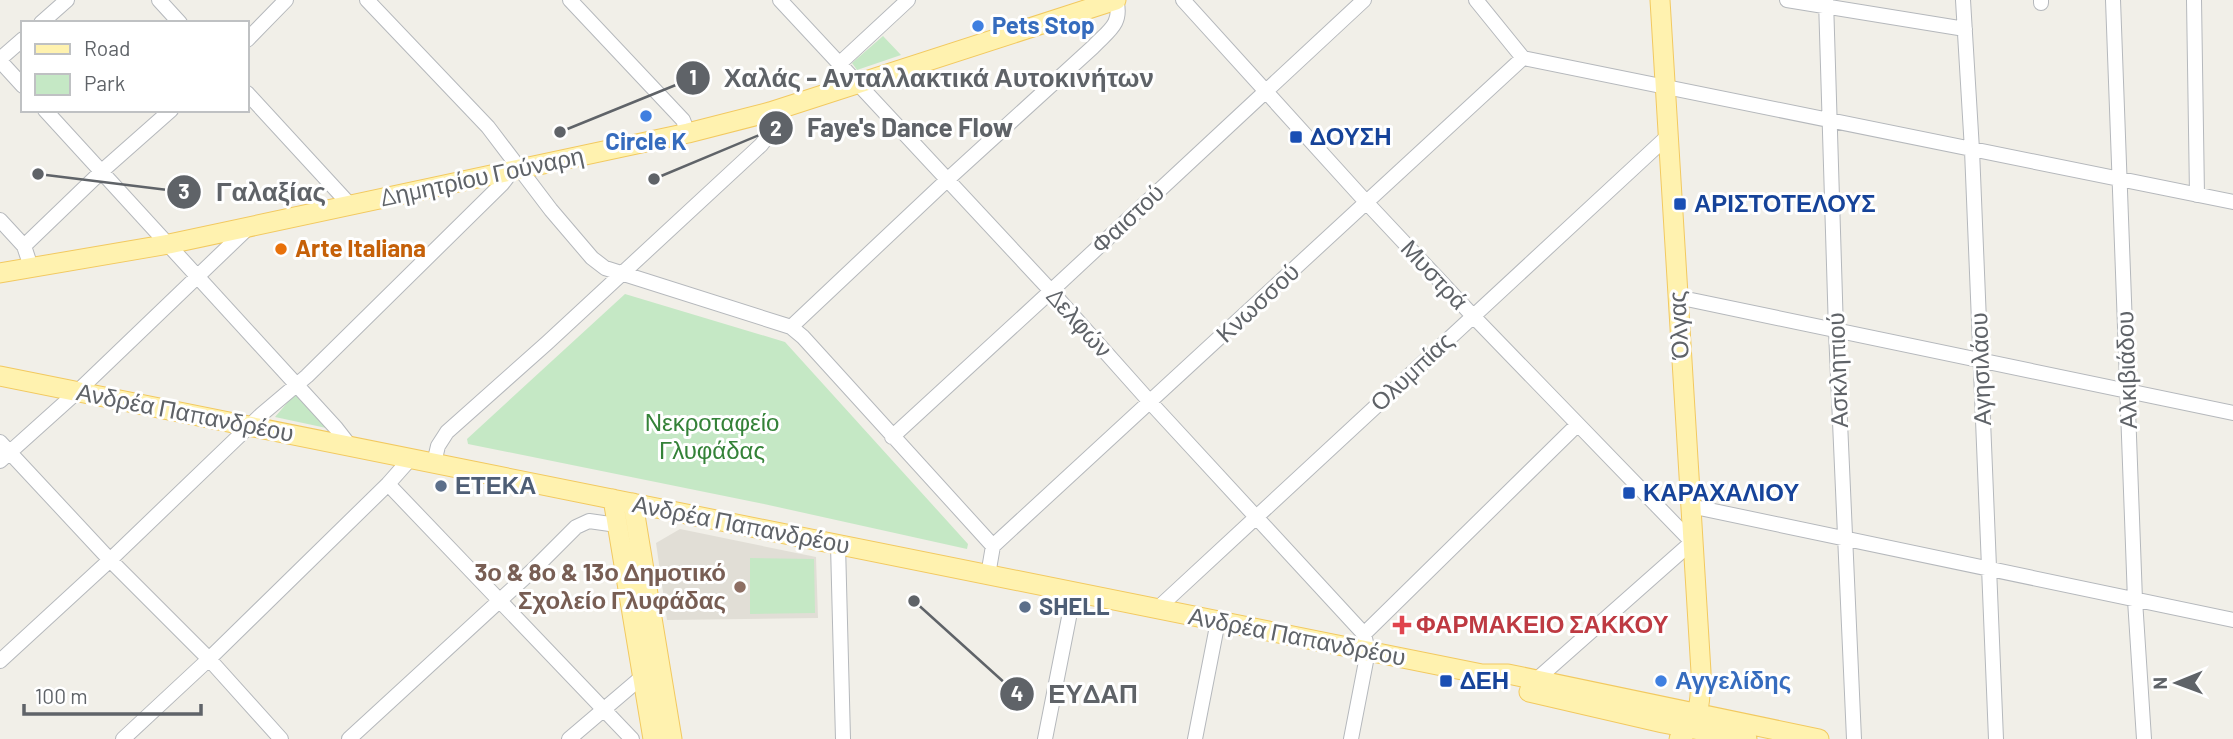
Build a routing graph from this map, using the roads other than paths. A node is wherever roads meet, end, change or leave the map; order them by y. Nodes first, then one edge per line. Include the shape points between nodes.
1 (67, 0) edge
2 (159, 0) edge
3 (286, 0) edge
4 (367, 0) edge
5 (570, 0) edge
6 (780, 0) edge
7 (908, 0) edge
8 (1116, 0) edge
9 (1183, 0) edge
10 (1364, 0) edge
11 (1476, 0) edge
12 (1660, 0) edge
13 (1787, 0) edge
14 (1963, 0) edge
15 (2113, 0) edge
16 (2194, 0) edge
17 (1826, 4) edge
18 (43, 21) edge
19 (178, 21) edge
20 (1965, 29) junction
21 (248, 39) edge
22 (21, 41) edge
23 (1523, 58) junction
24 (0, 60) edge
25 (839, 64) junction
26 (21, 84) edge
27 (859, 84) junction
28 (1665, 86) junction
29 (1265, 90) junction
30 (248, 94) edge
31 (48, 112) edge
32 (169, 112) edge
33 (770, 112) junction
34 (1829, 120) junction
35 (688, 133) junction
36 (1668, 136) junction
37 (1972, 149) junction
38 (515, 171) junction
39 (102, 172) junction
40 (947, 180) junction
41 (2119, 180) junction
42 (2197, 195) junction
43 (2233, 202) edge
44 (1367, 203) junction
45 (351, 206) junction
46 (0, 220) edge
47 (249, 227) junction
48 (169, 244) junction
49 (24, 246) junction
50 (31, 267) junction
51 (0, 273) edge
52 (620, 273) junction
53 (197, 276) junction
54 (1051, 291) junction
55 (1677, 297) junction
56 (1473, 316) junction
57 (791, 327) junction
58 (1836, 331) junction
59 (1981, 361) junction
60 (0, 376) edge
61 (296, 385) junction
62 (78, 391) junction
63 (2128, 392) junction
64 (1150, 402) junction
65 (2233, 413) edge
66 (1577, 425) junction
67 (251, 426) junction
68 (892, 437) junction
69 (350, 446) junction
70 (3, 452) edge
71 (411, 458) junction
72 (434, 463) junction
73 (388, 485) junction
74 (623, 501) junction
75 (1690, 506) junction
76 (1256, 517) junction
77 (617, 525) junction
78 (1844, 539) junction
79 (1692, 542) junction
80 (838, 545) junction
81 (993, 547) junction
82 (110, 560) junction
83 (1989, 569) junction
84 (988, 575) junction
85 (1074, 592) junction
86 (2135, 600) junction
87 (499, 601) junction
88 (1157, 609) junction
89 (2233, 620) edge
90 (1218, 621) junction
91 (1366, 643) junction
92 (209, 659) junction
93 (0, 661) edge
94 (1482, 674) junction
95 (643, 676) junction
96 (1536, 680) junction
97 (602, 709) junction
98 (1699, 728) edge
99 (123, 739) edge
100 (281, 739) edge
101 (349, 739) edge
102 (569, 739) edge
103 (632, 739) edge
104 (653, 739) edge
105 (672, 739) edge
106 (843, 739) edge
107 (1045, 739) edge
108 (1195, 739) edge
109 (1351, 739) edge
110 (1747, 739) edge
111 (1819, 739) edge
112 (1854, 739) edge
113 (1996, 739) edge
114 (2144, 739) edge

1 - 18 street
2 - 19 street
3 - 21 street
4 - 38 street via 488,127
5 - 35 street via 683,120
6 - 25 street, Δελφών
7 - 25 street
8 - 27 main road, Δημητρίου Γούναρη
8 - 40 street via 1119,10 1114,26
9 - 29 street, Μυστρά
10 - 29 street, Φαιστού
11 - 23 street
12 - 28 main road, Όλγας
13 - 17 street
14 - 20 street, Αγησιλάου
15 - 41 street, Αλκιβιάδου
16 - 42 street
17 - 20 street
17 - 34 street, Ασκληπιού
20 - 37 street, Αγησιλάου
22 - 24 street
23 - 28 street
23 - 44 street, Κνωσσού
24 - 26 street
25 - 27 street, Δελφών
27 - 33 main road, Δημητρίου Γούναρη
27 - 40 street, Δελφών
28 - 34 street
28 - 36 main road, Όλγας
29 - 44 street, Μυστρά
29 - 54 street, Φαιστού
30 - 45 street
31 - 39 street
32 - 39 street
33 - 35 main road, Δημητρίου Γούναρη
33 - 52 street via 772,124 761,145
34 - 37 street
34 - 58 street, Ασκληπιού
35 - 38 main road, Δημητρίου Γούναρη
36 - 55 main road, Όλγας
36 - 56 street, Ολυμπίας
37 - 41 street
37 - 59 street, Αγησιλάου
38 - 45 main road, Δημητρίου Γούναρη
38 - 52 street via 592,258
38 - 61 street
39 - 48 street
39 - 49 street
40 - 54 street, Δελφών
40 - 57 street
41 - 42 street
41 - 63 street, Αλκιβιάδου
42 - 43 street
44 - 56 street, Μυστρά
44 - 64 street, Κνωσσού
45 - 47 main road, Δημητρίου Γούναρη
46 - 49 street
47 - 48 main road, Δημητρίου Γούναρη
47 - 53 street
48 - 50 main road, Δημητρίου Γούναρη
48 - 53 street
49 - 50 street
50 - 51 main road, Δημητρίου Γούναρη
52 - 57 street
52 - 72 street via 447,432
53 - 61 street
53 - 62 street
54 - 64 street, Δελφών
54 - 68 street, Φαιστού
55 - 58 street
55 - 75 main road, Όλγας
56 - 66 street, Μυστρά
56 - 76 street, Ολυμπίας
57 - 68 street
58 - 59 street
58 - 78 street, Ασκληπιού
59 - 63 street
59 - 83 street, Αγησιλάου
60 - 62 main road, Ανδρέα Παπανδρέου
61 - 67 street
61 - 69 street
62 - 67 main road, Ανδρέα Παπανδρέου
62 - 70 street
63 - 65 street
63 - 86 street, Αλκιβιάδου
64 - 76 street, Δελφών
64 - 81 street, Κνωσσού
66 - 79 street, Μυστρά
66 - 91 street
67 - 69 main road, Ανδρέα Παπανδρέου
67 - 82 street
68 - 81 street
69 - 71 main road, Ανδρέα Παπανδρέου
70 - 82 street
71 - 72 main road, Ανδρέα Παπανδρέου
71 - 73 street
72 - 74 main road, Ανδρέα Παπανδρέου
73 - 87 street
73 - 92 street
74 - 77 main road
74 - 80 main road, Ανδρέα Παπανδρέου
74 - 105 main road
75 - 78 street
75 - 79 main road, Όλγας
76 - 88 street, Ολυμπίας
76 - 91 street, Δελφών
77 - 87 street via 589,521 576,527
77 - 95 main road
78 - 83 street
78 - 112 street, Ασκληπιού
79 - 96 street
79 - 98 main road, Όλγας via 1699,651 1709,684
80 - 84 main road, Ανδρέα Παπανδρέου
80 - 106 street
81 - 84 street
82 - 92 street
82 - 93 street
83 - 86 street
83 - 113 street, Αγησιλάου
84 - 85 main road, Ανδρέα Παπανδρέου
85 - 88 main road, Ανδρέα Παπανδρέου
85 - 107 street
86 - 89 street
86 - 114 street, Αλκιβιάδου
87 - 97 street
87 - 101 street
88 - 90 main road, Ανδρέα Παπανδρέου
90 - 91 main road, Ανδρέα Παπανδρέου
90 - 108 street
91 - 94 main road, Ανδρέα Παπανδρέου
91 - 109 street
92 - 99 street
92 - 100 street
94 - 96 main road, Ανδρέα Παπανδρέου
94 - 98 main road, Ανδρέα Παπανδρέου via 1508,687
95 - 97 street
95 - 104 main road
96 - 98 main road, Ανδρέα Παπανδρέου
97 - 102 street
97 - 103 street
98 - 110 main road, Ανδρέα Παπανδρέου
98 - 111 main road, Ανδρέα Παπανδρέου

